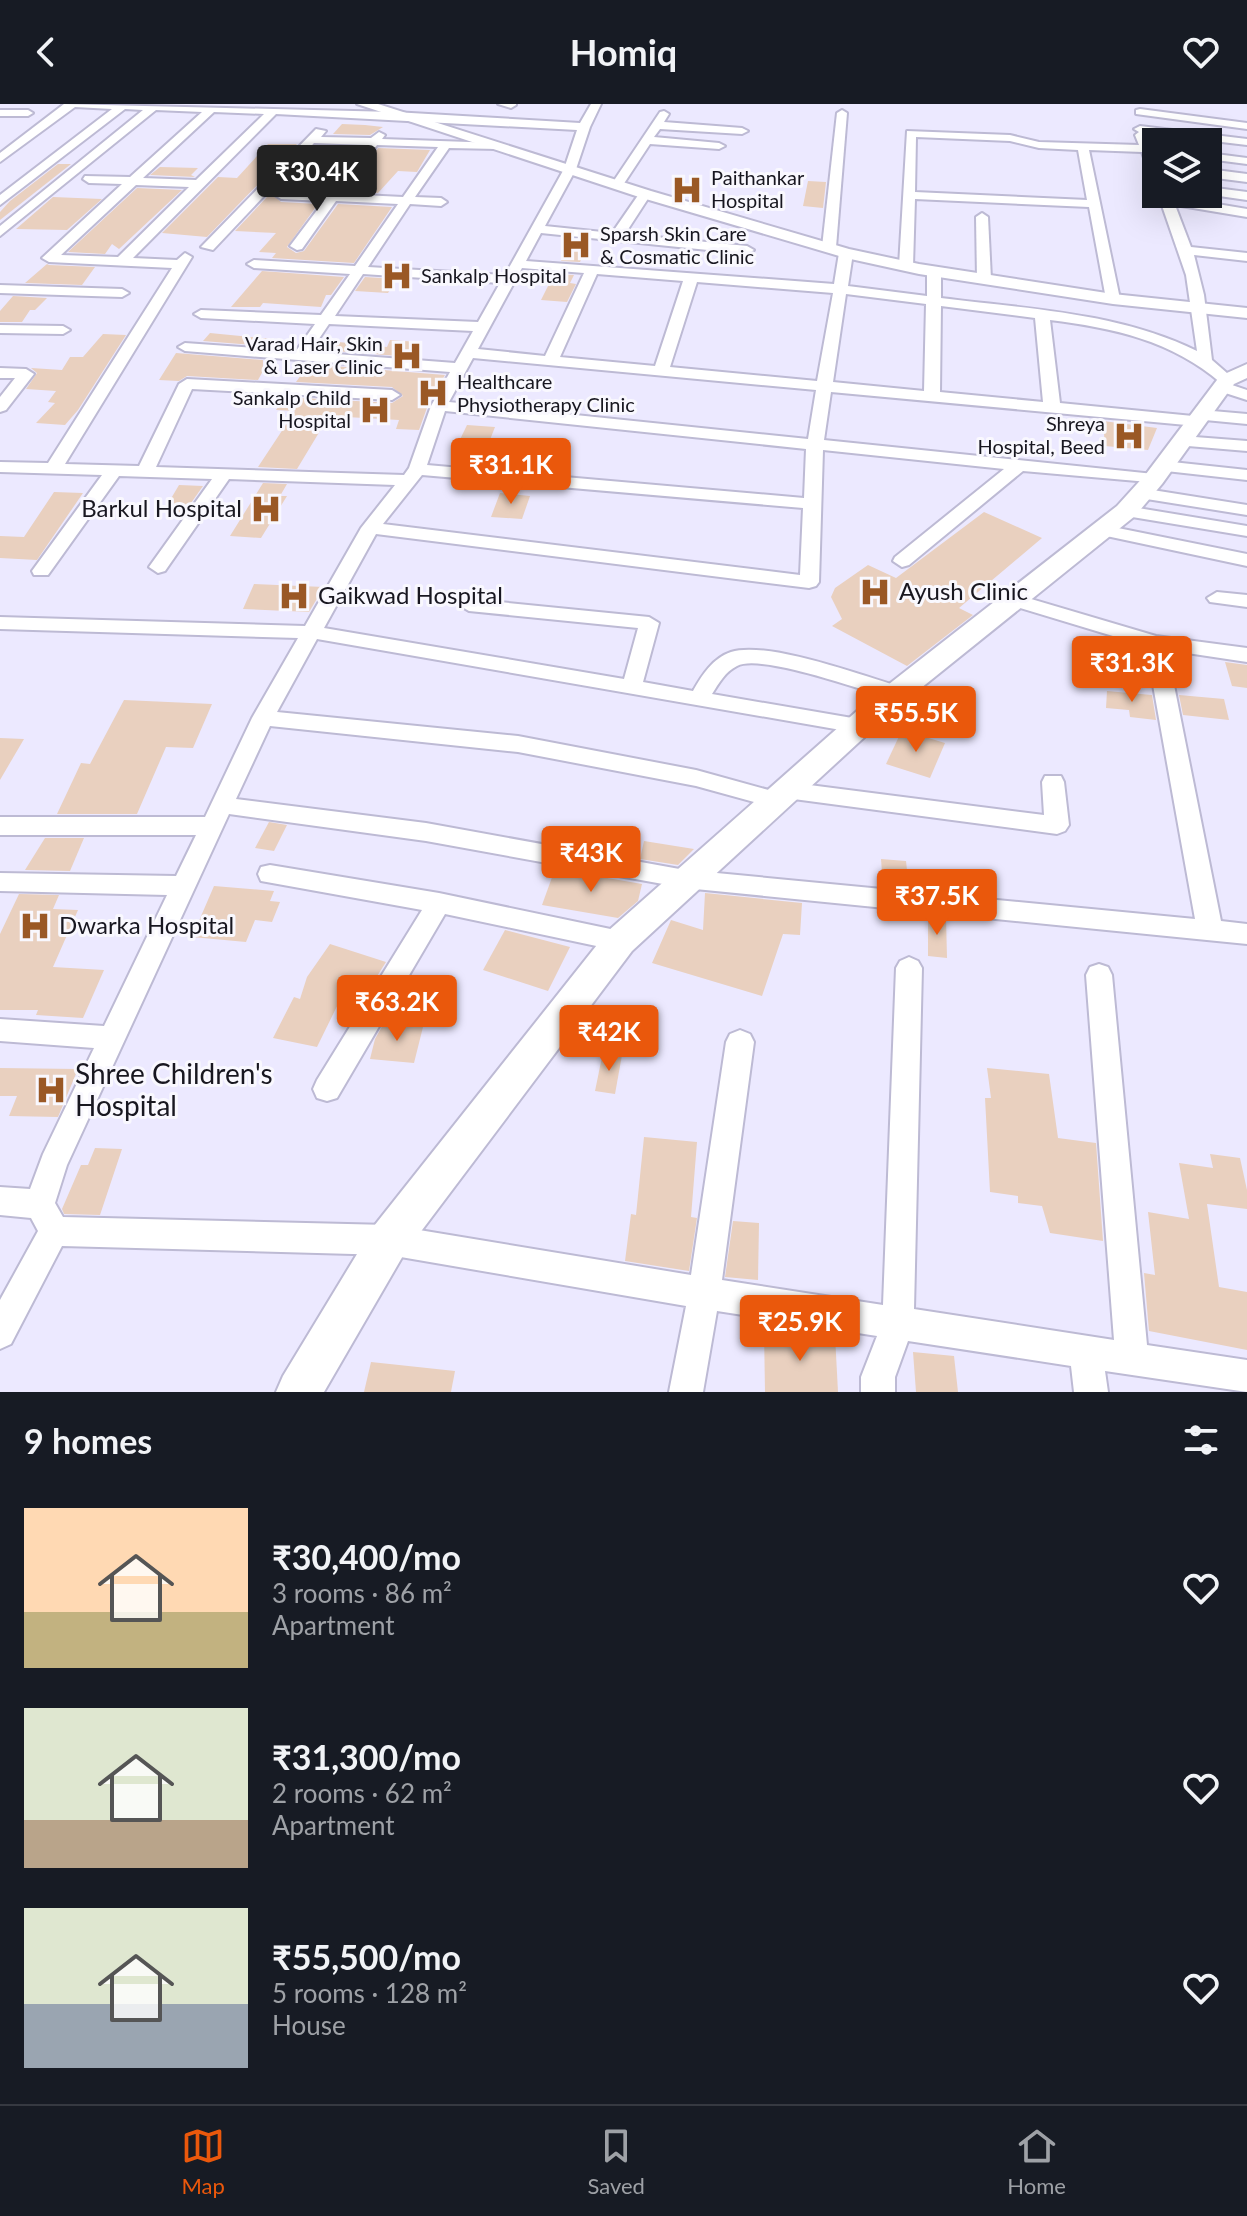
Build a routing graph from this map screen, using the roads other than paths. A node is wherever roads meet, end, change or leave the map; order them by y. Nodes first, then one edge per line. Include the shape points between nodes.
1 (71, 104) edge
2 (96, 104) edge
3 (364, 104) edge
4 (503, 104) edge
5 (511, 104) edge
6 (596, 104) edge
7 (131, 105) edge
8 (153, 107) junction
9 (1140, 108) edge
10 (211, 109) junction
11 (273, 111) junction
12 (0, 113) edge
13 (28, 113) dead end
14 (337, 113) junction
15 (842, 113) dead end
16 (664, 114) dead end
17 (394, 115) junction
18 (494, 122) junction
19 (657, 125) junction
20 (1247, 126) edge
21 (584, 127) junction
22 (1140, 129) junction
23 (742, 131) dead end
24 (1142, 133) edge
25 (312, 140) junction
26 (647, 140) junction
27 (374, 142) junction
28 (1247, 142) edge
29 (445, 145) junction
30 (498, 146) junction
31 (719, 146) dead end
32 (1083, 148) junction
33 (1142, 149) edge
34 (1222, 158) edge
35 (0, 159) edge
36 (1247, 161) edge
37 (570, 169) junction
38 (1222, 175) edge
39 (1247, 178) edge
40 (89, 179) dead end
41 (132, 181) junction
42 (199, 184) junction
43 (617, 185) junction
44 (1222, 193) edge
45 (645, 194) junction
46 (281, 195) dead end
47 (909, 195) junction
48 (1247, 196) edge
49 (333, 197) junction
50 (0, 201) edge
51 (406, 201) junction
52 (441, 202) dead end
53 (1094, 204) junction
54 (1173, 208) edge
55 (1221, 208) edge
56 (1247, 213) edge
57 (982, 217) dead end
58 (537, 229) junction
59 (0, 232) edge
60 (616, 237) junction
61 (297, 246) dead end
62 (208, 247) dead end
63 (747, 250) dead end
64 (838, 250) junction
65 (1186, 250) junction
66 (1247, 257) edge
67 (121, 262) junction
68 (254, 264) dead end
69 (906, 266) junction
70 (357, 270) junction
71 (592, 270) junction
72 (934, 271) junction
73 (513, 272) junction
74 (691, 278) junction
75 (984, 279) junction
76 (0, 289) edge
77 (839, 289) junction
78 (122, 293) dead end
79 (1113, 299) junction
80 (933, 301) junction
81 (1202, 309) junction
82 (1247, 313) edge
83 (201, 314) dead end
84 (1042, 315) junction
85 (323, 320) junction
86 (483, 327) junction
87 (0, 329) edge
88 (63, 330) dead end
89 (185, 347) dead end
90 (299, 357) junction
91 (463, 360) junction
92 (551, 360) junction
93 (661, 370) junction
94 (0, 373) edge
95 (1230, 379) edge
96 (825, 384) junction
97 (392, 395) dead end
98 (932, 395) junction
99 (439, 406) junction
100 (0, 407) edge
101 (1052, 407) junction
102 (1247, 419) edge
103 (815, 444) junction
104 (1247, 446) edge
105 (1019, 465) junction
106 (1, 468) edge
107 (54, 468) junction
108 (115, 469) junction
109 (1158, 469) junction
110 (146, 470) junction
111 (226, 472) junction
112 (414, 475) junction
113 (1247, 475) edge
114 (813, 504) junction
115 (1247, 510) edge
116 (370, 528) junction
117 (1247, 531) edge
118 (1247, 560) edge
119 (902, 561) dead end
120 (158, 567) dead end
121 (41, 571) dead end
122 (1217, 598) dead end
123 (1014, 600) junction
124 (1247, 601) edge
125 (469, 605) dead end
126 (0, 623) edge
127 (311, 632) junction
128 (1155, 642) junction
129 (1247, 655) edge
130 (632, 686) junction
131 (897, 693) junction
132 (699, 698) junction
133 (263, 718) junction
134 (858, 726) junction
135 (1053, 782) dead end
136 (781, 795) junction
137 (216, 816) junction
138 (0, 826) edge
139 (270, 874) dead end
140 (685, 879) junction
141 (0, 882) edge
142 (183, 886) junction
143 (439, 903) junction
144 (1210, 931) junction
145 (1247, 934) edge
146 (620, 941) junction
147 (909, 968) dead end
148 (1099, 975) dead end
149 (0, 1030) edge
150 (113, 1038) junction
151 (740, 1042) dead end
152 (327, 1089) dead end
153 (0, 1201) edge
154 (47, 1218) junction
155 (389, 1240) junction
156 (704, 1293) junction
157 (898, 1323) junction
158 (0, 1333) edge
159 (1086, 1351) junction
160 (1132, 1359) junction
161 (1247, 1377) edge
162 (299, 1392) edge
163 (686, 1392) edge
164 (878, 1392) edge
165 (1091, 1392) edge

1 - 2 street
1 - 35 street
2 - 7 street
3 - 17 street
4 - 5 street
5 - 18 street
6 - 21 street
7 - 8 street
7 - 50 street
8 - 10 street
8 - 59 street
9 - 20 street
9 - 22 street
10 - 11 street
10 - 41 street
11 - 14 street
11 - 42 street
12 - 13 street
14 - 17 street
14 - 25 street
15 - 64 street
16 - 19 street
17 - 18 street
17 - 27 street
17 - 30 street
18 - 21 street
19 - 23 street
19 - 26 street
21 - 37 street
22 - 24 street
22 - 28 street
25 - 27 street
25 - 62 street
26 - 31 street
26 - 43 street
27 - 29 street
27 - 49 street
29 - 30 street
29 - 51 street
30 - 37 street
32 - 33 street
32 - 47 street via 911,133
32 - 53 street
34 - 36 street
37 - 43 street
37 - 58 street
38 - 39 street
40 - 41 street
41 - 42 street
41 - 67 street via 49,258
42 - 67 street
43 - 45 street
44 - 48 street
45 - 60 street
45 - 64 street
46 - 49 street
47 - 53 street
47 - 69 street
49 - 51 street
49 - 61 street
51 - 52 street
51 - 70 street
53 - 79 street
54 - 65 street
55 - 56 street
57 - 75 street
58 - 60 street
58 - 73 street
60 - 63 street
64 - 69 street
64 - 77 street
65 - 66 street
65 - 81 street
67 - 107 street via 182,260
68 - 70 street
69 - 72 street
70 - 73 street
70 - 85 street
71 - 73 street
71 - 74 street
71 - 92 street
72 - 75 street
72 - 80 street
73 - 86 street
74 - 77 street
74 - 93 street
75 - 79 street
76 - 78 street
77 - 80 street
77 - 96 street
79 - 81 street
80 - 84 street
80 - 98 street
81 - 82 street
81 - 95 street
83 - 85 street
84 - 95 street via 1106,323 1157,337
84 - 101 street
85 - 86 street
85 - 90 street
86 - 91 street
87 - 88 street
89 - 90 street
90 - 91 street
91 - 92 street
91 - 99 street
92 - 93 street
93 - 96 street
94 - 100 street via 26,374
95 - 109 main road
96 - 98 street
96 - 103 street
97 - 110 street via 187,384
98 - 101 street
99 - 103 street
99 - 112 street
101 - 109 street
102 - 109 street
103 - 105 street
103 - 114 street
104 - 109 street
105 - 109 street
105 - 119 street
106 - 107 street
107 - 108 street
108 - 110 street
108 - 121 street
109 - 113 street
109 - 115 street
109 - 117 street
109 - 118 street
109 - 123 main road
110 - 111 street
111 - 112 street
111 - 120 street
112 - 114 street
112 - 116 street
114 - 116 street via 809,582
116 - 127 street
122 - 124 street
123 - 128 street
123 - 131 main road
125 - 130 street via 649,623
126 - 127 street
127 - 130 street
127 - 133 street
128 - 129 street
128 - 144 street
130 - 132 street
131 - 132 street via 779,659 735,657 715,672
131 - 134 main road
132 - 134 street
133 - 136 street via 518,744
133 - 137 street
134 - 136 main road
135 - 136 street via 1057,825
136 - 140 main road
137 - 138 street
137 - 140 street via 426,832
137 - 142 street
139 - 143 street
140 - 144 street
140 - 146 main road
141 - 142 street
142 - 150 street
143 - 146 street
143 - 152 street
144 - 145 street
146 - 155 main road
147 - 157 street
148 - 160 street
149 - 150 street
150 - 154 street via 53,1164
151 - 156 street
153 - 154 street
154 - 155 street
154 - 158 street
155 - 156 street
155 - 162 main road
156 - 157 street
156 - 163 street
157 - 159 street
157 - 164 street via 878,1377
159 - 160 street
159 - 165 street
160 - 161 street

